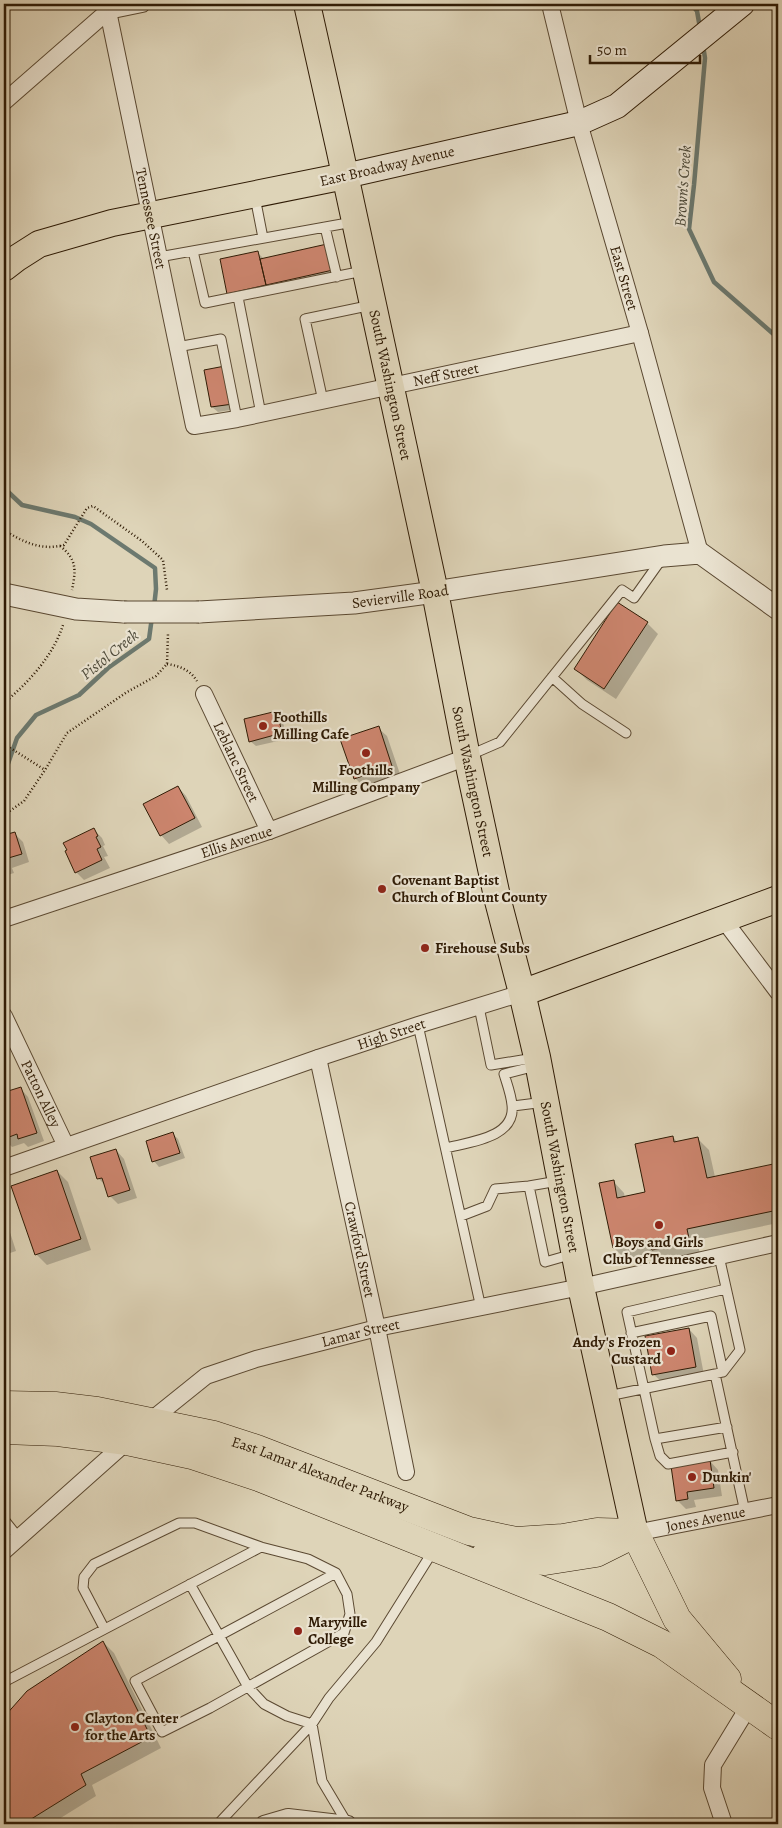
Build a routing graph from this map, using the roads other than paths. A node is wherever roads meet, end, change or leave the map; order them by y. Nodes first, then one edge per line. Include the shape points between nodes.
1 (142, 4) edge
2 (550, 4) edge
3 (742, 4) edge
4 (108, 11) junction
5 (308, 13) edge
6 (4, 102) edge
7 (578, 123) junction
8 (345, 176) junction
9 (254, 194) junction
10 (150, 215) junction
11 (355, 221) junction
12 (325, 227) junction
13 (263, 238) junction
14 (192, 251) junction
15 (159, 257) junction
16 (4, 268) edge
17 (366, 271) junction
18 (337, 277) junction
19 (238, 297) junction
20 (372, 305) junction
21 (640, 333) junction
22 (177, 347) junction
23 (390, 387) junction
24 (323, 401) junction
25 (261, 414) junction
26 (237, 419) junction
27 (194, 426) joint
28 (700, 552) junction
29 (664, 556) junction
30 (4, 584) edge
31 (435, 592) junction
32 (4, 594) edge
33 (32, 600) junction
34 (778, 609) edge
35 (552, 677) junction
36 (204, 694) road end
37 (626, 733) dead end
38 (466, 757) junction
39 (269, 831) junction
40 (778, 899) edge
41 (4, 919) edge
42 (723, 920) junction
43 (778, 992) edge
44 (522, 993) junction
45 (479, 1007) junction
46 (4, 1016) edge
47 (418, 1025) junction
48 (318, 1058) junction
49 (537, 1062) junction
50 (545, 1102) junction
51 (512, 1106) junction
52 (66, 1146) junction
53 (446, 1148) junction
54 (4, 1168) edge
55 (561, 1180) junction
56 (529, 1186) junction
57 (461, 1216) junction
58 (778, 1243) edge
59 (574, 1254) junction
60 (719, 1256) junction
61 (581, 1287) junction
62 (726, 1289) junction
63 (481, 1308) junction
64 (377, 1328) junction
65 (631, 1333) junction
66 (719, 1373) junction
67 (644, 1389) junction
68 (605, 1397) junction
69 (4, 1405) edge
70 (150, 1421) junction
71 (727, 1427) junction
72 (4, 1430) edge
73 (655, 1439) junction
74 (127, 1441) junction
75 (733, 1452) junction
76 (406, 1472) dead end
77 (778, 1505) edge
78 (745, 1512) junction
79 (6, 1522) dead end
80 (635, 1533) junction
81 (442, 1536) junction
82 (18, 1538) junction
83 (261, 1547) junction
84 (4, 1550) edge
85 (336, 1573) junction
86 (190, 1584) junction
87 (104, 1628) junction
88 (219, 1636) junction
89 (4, 1682) edge
90 (248, 1687) junction
91 (749, 1706) junction
92 (312, 1724) junction
93 (778, 1726) edge
94 (218, 1824) edge
95 (264, 1824) edge
96 (348, 1824) edge
97 (724, 1824) edge

1 - 4 street
2 - 7 street, East Street
3 - 7 main road, East Broadway Avenue via 617,106
4 - 6 street
4 - 10 street, Tennessee Street
5 - 8 main road, South Washington Street
7 - 8 main road, East Broadway Avenue
7 - 21 street, East Street
8 - 9 main road, East Broadway Avenue
8 - 11 main road, South Washington Street
9 - 10 main road, East Broadway Avenue
9 - 13 lane
10 - 15 street, Tennessee Street
10 - 16 main road, East Broadway Avenue via 39,244
11 - 12 lane
11 - 17 main road, South Washington Street
12 - 13 lane
12 - 18 lane
13 - 14 lane
14 - 15 lane
14 - 19 lane via 205,303
15 - 22 street, Tennessee Street
17 - 18 lane
17 - 20 main road, South Washington Street
18 - 19 lane
19 - 25 lane
20 - 23 main road, South Washington Street
20 - 24 lane via 305,319
21 - 23 street, Neff Street
21 - 28 street, East Street
22 - 26 lane via 221,340
22 - 27 street, Tennessee Street
23 - 24 street, Neff Street
23 - 31 main road, South Washington Street
24 - 25 street, Neff Street
25 - 26 street, Neff Street
26 - 27 street, Neff Street
28 - 29 street, Sevierville Road
28 - 34 street
29 - 31 street, Sevierville Road
29 - 35 lane via 634,598 622,590
30 - 33 street
31 - 33 street, Sevierville Road, bridge via 354,603 199,612 124,612
31 - 38 main road, South Washington Street
32 - 33 street, Sevierville Road
35 - 37 lane via 582,704
35 - 38 lane via 500,742
36 - 39 street, Leblanc Street
38 - 39 street, Ellis Avenue
38 - 44 main road, South Washington Street
39 - 41 street, Ellis Avenue
40 - 42 main road, High Street
42 - 43 street
42 - 44 main road, High Street
44 - 45 street, High Street
44 - 49 main road, South Washington Street
45 - 47 street, High Street
45 - 49 lane via 491,1065
46 - 52 street, Patton Alley
47 - 48 street, High Street
47 - 53 lane
48 - 52 street, High Street
48 - 64 street, Crawford Street
49 - 50 main road, South Washington Street
49 - 51 lane via 504,1074
50 - 51 lane
50 - 55 main road, South Washington Street
51 - 53 lane via 510,1121 496,1135
52 - 54 street, High Street
53 - 57 lane
55 - 56 lane
55 - 59 main road, South Washington Street
56 - 57 lane via 494,1189 487,1206
56 - 59 lane via 545,1262
57 - 63 lane
58 - 60 street, Lamar Street
59 - 61 main road, South Washington Street
60 - 61 street, Lamar Street
60 - 62 lane
61 - 63 street, Lamar Street
61 - 68 main road, South Washington Street
62 - 65 lane via 627,1312
62 - 66 lane via 740,1350
63 - 64 street, Lamar Street
64 - 70 street, Lamar Street via 256,1359 206,1376
64 - 76 street, Crawford Street
65 - 66 lane via 712,1316
65 - 67 lane
66 - 67 lane
66 - 71 lane
67 - 68 lane
67 - 73 lane
68 - 80 main road, South Washington Street
69 - 70 highway, East Lamar Alexander Parkway via 55,1406
70 - 74 street, Lamar Street
70 - 81 highway, East Lamar Alexander Parkway via 214,1435 391,1500
71 - 73 lane
71 - 75 lane
72 - 74 highway, East Lamar Alexander Parkway via 58,1432
73 - 75 lane via 660,1456 668,1464
74 - 81 highway, East Lamar Alexander Parkway via 192,1456
74 - 82 street, Lamar Street
75 - 78 lane
77 - 78 street, Jones Avenue
78 - 80 street, Jones Avenue
79 - 82 lane
80 - 81 highway, East Lamar Alexander Parkway via 597,1532 516,1541 469,1531
80 - 91 highway, East Lamar Alexander Parkway via 677,1619
81 - 91 highway, East Lamar Alexander Parkway via 662,1644
81 - 92 lane via 376,1642 329,1698
82 - 84 street, Lamar Street
83 - 85 lane via 308,1559
83 - 86 lane
83 - 87 lane via 195,1523 179,1523 94,1564 84,1577 83,1588
85 - 88 lane
85 - 90 lane via 347,1594 350,1614 344,1633
86 - 87 lane
86 - 88 lane
87 - 89 lane
88 - 90 lane
88 - 90 lane via 135,1681 162,1732
90 - 92 lane via 264,1704
91 - 93 highway, East Lamar Alexander Parkway
91 - 97 street via 713,1765 712,1788
92 - 94 lane
92 - 96 lane via 322,1781
95 - 96 street via 288,1818

